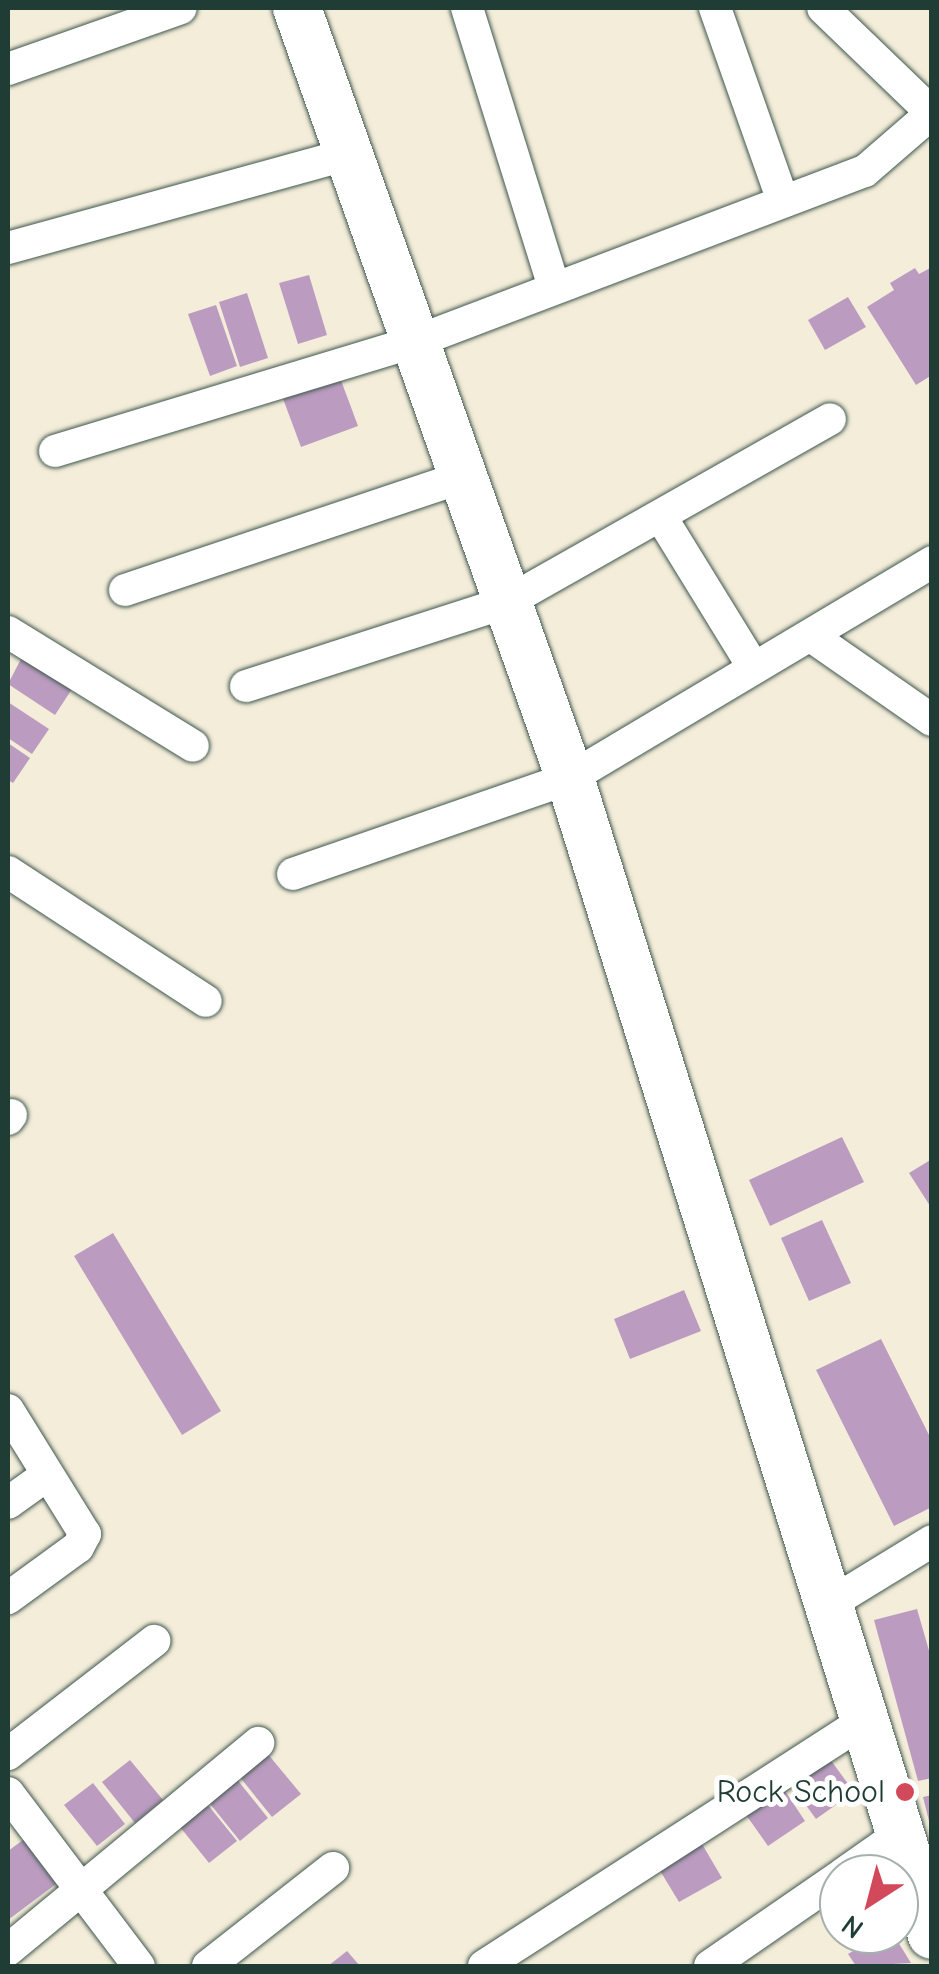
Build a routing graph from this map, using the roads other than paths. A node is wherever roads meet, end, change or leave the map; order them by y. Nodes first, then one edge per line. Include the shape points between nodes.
1 (182, 8) edge
2 (296, 8) edge
3 (467, 8) edge
4 (715, 8) edge
5 (823, 8) edge
6 (8, 69) edge
7 (926, 126) edge
8 (352, 153) junction
9 (783, 201) junction
10 (8, 248) edge
11 (554, 287) junction
12 (417, 341) junction
13 (830, 419) dead end
14 (55, 451) dead end
15 (462, 477) junction
16 (662, 517) junction
17 (932, 562) edge
18 (125, 590) dead end
19 (507, 602) junction
20 (8, 632) edge
21 (811, 636) junction
22 (754, 668) junction
23 (246, 686) dead end
24 (932, 720) edge
25 (193, 746) dead end
26 (570, 778) junction
27 (8, 872) edge
28 (292, 874) dead end
29 (206, 1001) dead end
30 (8, 1410) edge
31 (48, 1475) junction
32 (8, 1502) edge
33 (932, 1541) edge
34 (8, 1598) edge
35 (826, 1606) junction
36 (154, 1641) dead end
37 (862, 1722) junction
38 (258, 1743) dead end
39 (8, 1754) edge
40 (8, 1793) edge
41 (900, 1834) junction
42 (872, 1854) edge
43 (333, 1868) dead end
44 (83, 1893) junction
45 (819, 1893) edge
46 (932, 1936) edge
47 (8, 1950) edge
48 (526, 1955) edge
49 (729, 1961) edge
50 (139, 1966) edge
51 (208, 1966) edge
52 (484, 1966) edge

1 - 6 street
2 - 8 street
3 - 11 street
4 - 9 street
5 - 7 street via 932,113
7 - 9 street via 865,172
8 - 10 street
8 - 12 street
9 - 11 street
11 - 12 street
12 - 14 street
12 - 15 street
13 - 16 street
15 - 18 street
15 - 19 street
16 - 19 street
16 - 22 street
17 - 21 street
19 - 23 street
19 - 26 street
20 - 25 street
21 - 22 street
21 - 24 street
22 - 26 street
26 - 28 street
26 - 35 street
27 - 29 street
30 - 31 street
31 - 32 street
31 - 34 street via 84,1541
33 - 35 street
35 - 37 street
36 - 39 street
37 - 41 street
37 - 48 street
38 - 44 street
40 - 44 street
41 - 42 street
41 - 46 street
43 - 51 street
44 - 47 street
44 - 50 street
45 - 49 street
48 - 52 street

